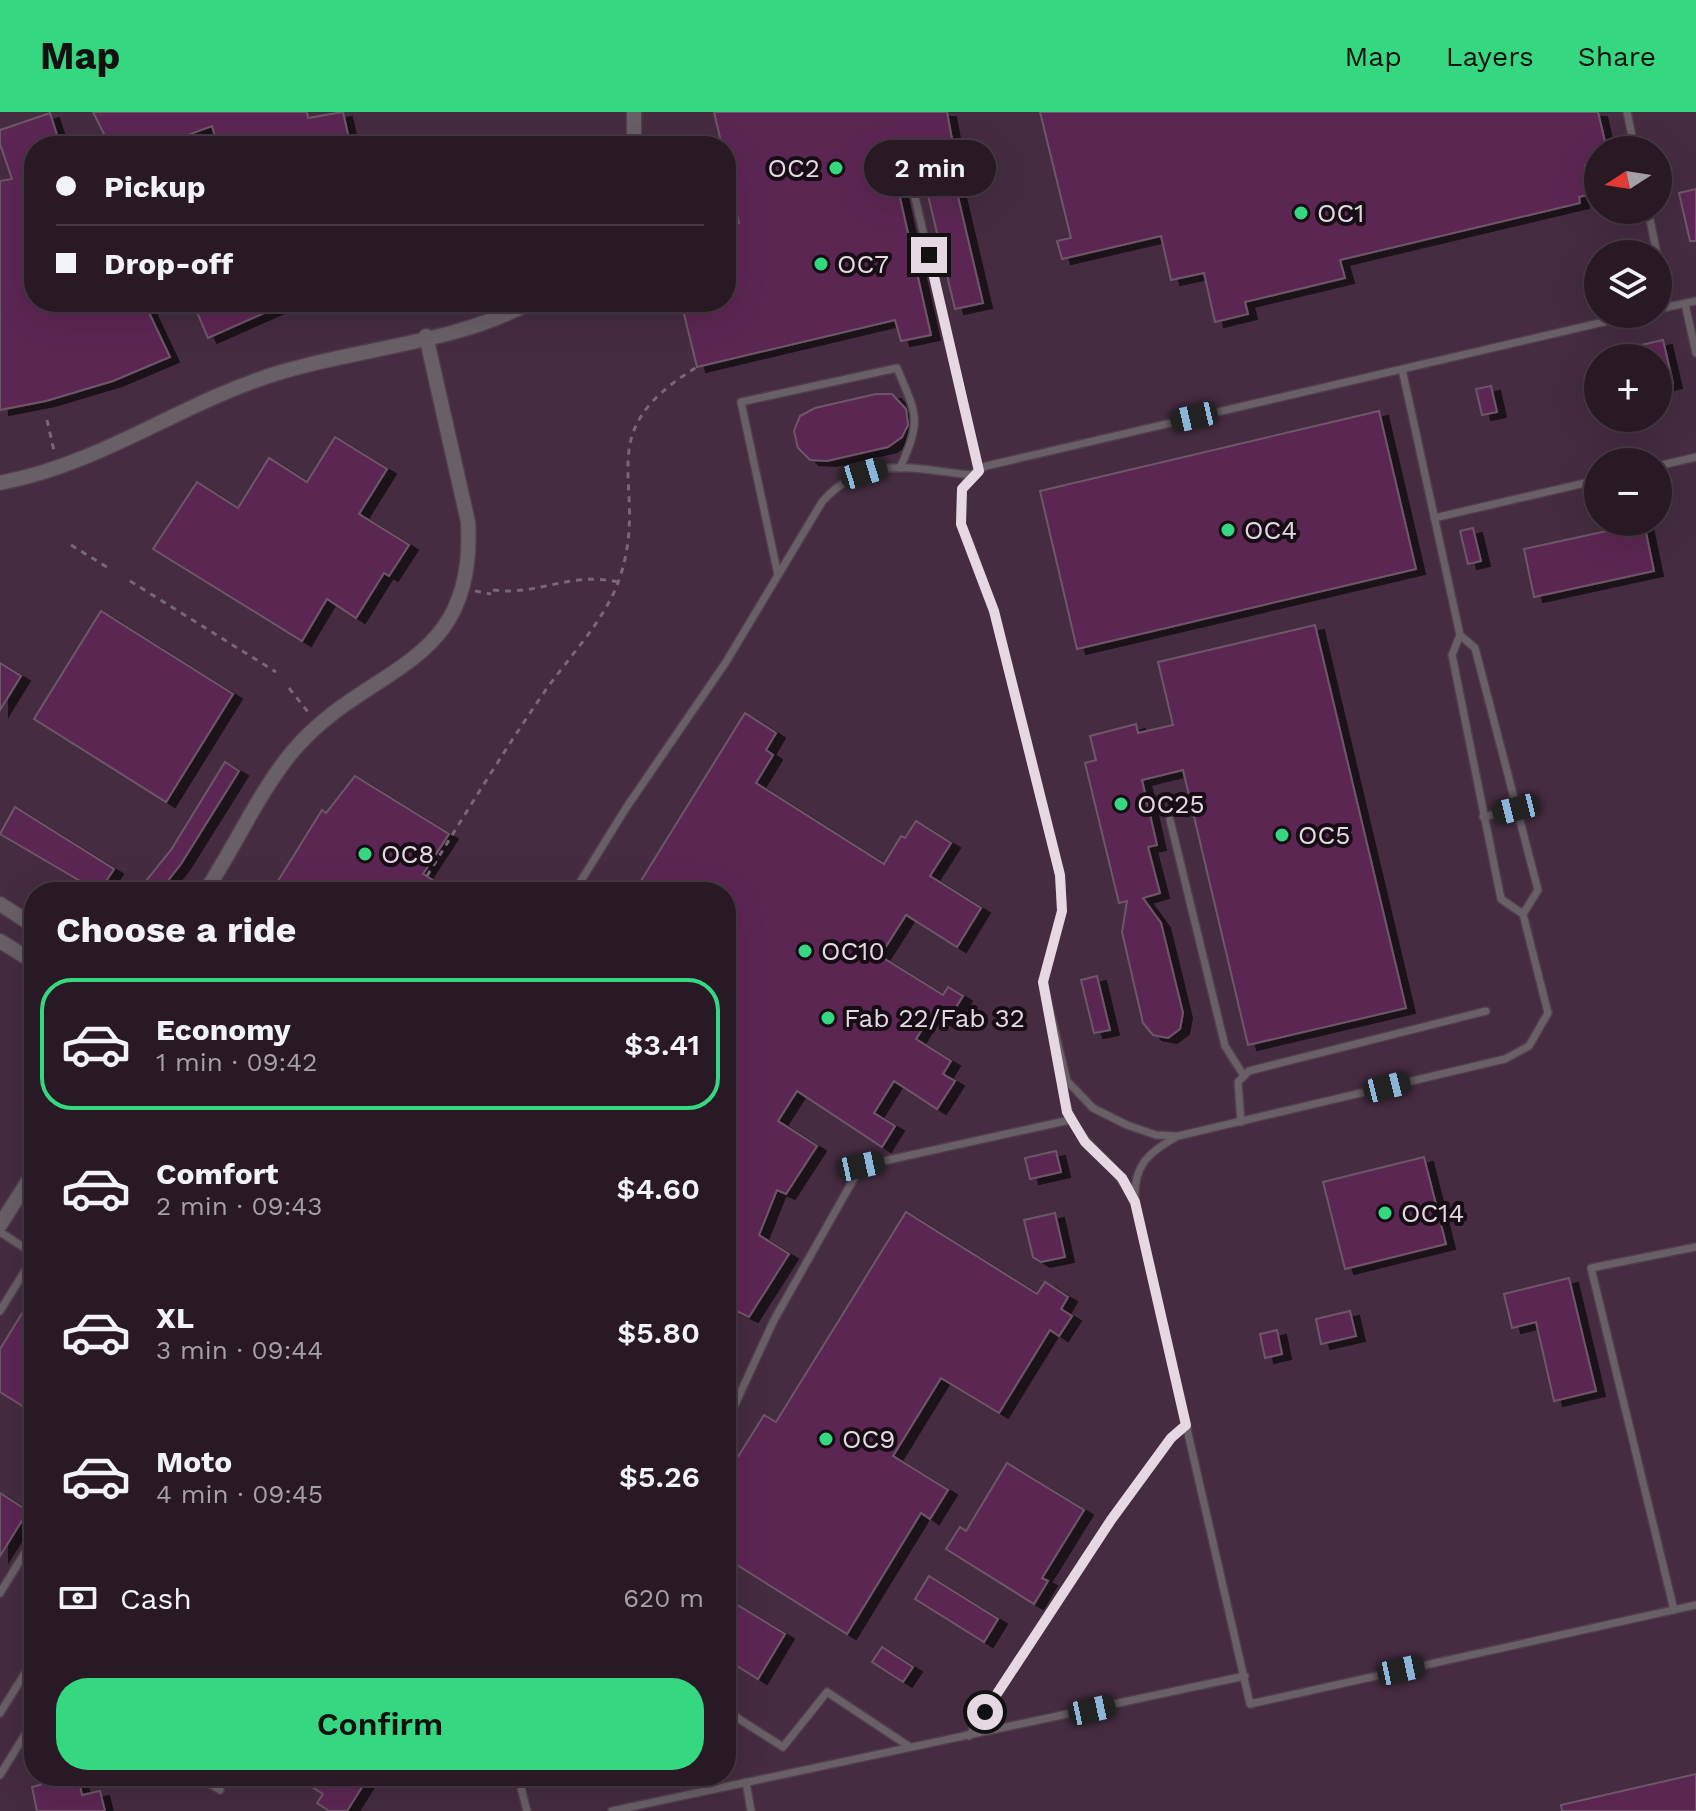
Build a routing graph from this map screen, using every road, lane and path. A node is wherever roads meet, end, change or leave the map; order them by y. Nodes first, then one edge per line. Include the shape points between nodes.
1 (634, 112) edge
2 (1627, 112) edge
3 (634, 136) edge
4 (1632, 136) edge
5 (914, 193) dead end
6 (1696, 301) edge
7 (1685, 304) junction
8 (1672, 306) edge
9 (509, 312) edge
10 (1584, 327) edge
11 (426, 336) junction
12 (1696, 353) edge
13 (697, 367) dead end
14 (1402, 369) junction
15 (47, 420) dead end
16 (54, 455) dead end
17 (1696, 457) edge
18 (1672, 463) edge
19 (900, 468) junction
20 (975, 473) junction
21 (0, 483) edge
22 (1584, 483) edge
23 (1434, 518) junction
24 (71, 545) dead end
25 (110, 569) dead end
26 (778, 575) junction
27 (130, 581) dead end
28 (618, 582) junction
29 (493, 590) dead end
30 (1460, 635) junction
31 (276, 672) dead end
32 (289, 688) dead end
33 (310, 715) dead end
34 (1516, 809) junction
35 (1483, 817) junction
36 (1170, 820) dead end
37 (427, 876) dead end
38 (211, 882) edge
39 (580, 882) edge
40 (0, 904) edge
41 (1523, 914) junction
42 (24, 920) edge
43 (0, 941) edge
44 (24, 956) edge
45 (1486, 1011) dead end
46 (1060, 1063) junction
47 (1244, 1076) junction
48 (1070, 1120) junction
49 (1241, 1122) junction
50 (1178, 1136) junction
51 (24, 1188) edge
52 (1135, 1202) junction
53 (0, 1225) edge
54 (0, 1232) edge
55 (1696, 1247) edge
56 (24, 1248) edge
57 (24, 1271) edge
58 (0, 1311) edge
59 (736, 1402) edge
60 (1186, 1425) junction
61 (24, 1554) edge
62 (0, 1593) edge
63 (1696, 1605) edge
64 (1674, 1610) junction
65 (24, 1675) edge
66 (1245, 1676) junction
67 (0, 1713) edge
68 (736, 1717) edge
69 (24, 1736) edge
70 (969, 1736) junction
71 (910, 1747) junction
72 (0, 1775) edge
73 (746, 1782) junction
74 (736, 1784) edge
75 (214, 1786) edge
76 (521, 1786) edge
77 (728, 1786) edge
78 (220, 1790) dead end
79 (527, 1811) edge
80 (612, 1811) edge
81 (751, 1811) edge

1 - 3 street
2 - 4 lane
5 - 20 lane
6 - 7 lane
7 - 8 lane
7 - 12 lane
9 - 11 street
10 - 14 lane
11 - 21 street via 255,380 97,455
11 - 38 street via 468,522 468,565 455,608 421,654 325,719 291,753
13 - 28 path via 655,395 630,438 626,461 631,522
14 - 20 lane via 986,466
14 - 23 lane
15 - 16 path
17 - 18 lane
19 - 20 lane
19 - 26 lane via 888,466 841,480
19 - 26 lane via 916,432 897,368 741,402
20 - 46 lane via 962,489 961,524 994,611 1060,875 1062,911 1043,982
22 - 23 lane
23 - 30 lane
24 - 25 path
26 - 39 lane
27 - 31 path
28 - 29 path via 585,577 524,592
28 - 37 path via 500,756
30 - 34 lane via 1475,648
30 - 35 lane via 1452,655
32 - 33 path
34 - 35 lane
34 - 41 lane via 1538,890
35 - 41 lane via 1501,899
36 - 47 lane via 1225,1046
40 - 42 street
41 - 49 lane via 1548,1013 1529,1046 1505,1059
43 - 44 street
45 - 47 lane
46 - 48 lane
46 - 50 lane via 1067,1081 1093,1108 1156,1135
47 - 49 lane via 1237,1091
48 - 52 lane via 1122,1178
48 - 59 lane via 861,1166 774,1320
49 - 50 lane
50 - 52 lane via 1143,1163 1134,1181
51 - 53 street
52 - 60 lane
54 - 56 lane
55 - 64 lane via 1591,1268
57 - 58 lane
60 - 66 lane
60 - 70 lane via 1111,1520
61 - 62 lane
63 - 64 lane
64 - 66 lane via 1250,1704
65 - 67 lane
66 - 70 lane
68 - 71 lane via 783,1747 827,1692
69 - 72 lane
70 - 71 lane
71 - 73 lane
73 - 74 lane
73 - 81 lane
75 - 78 lane
76 - 79 lane
77 - 80 lane

